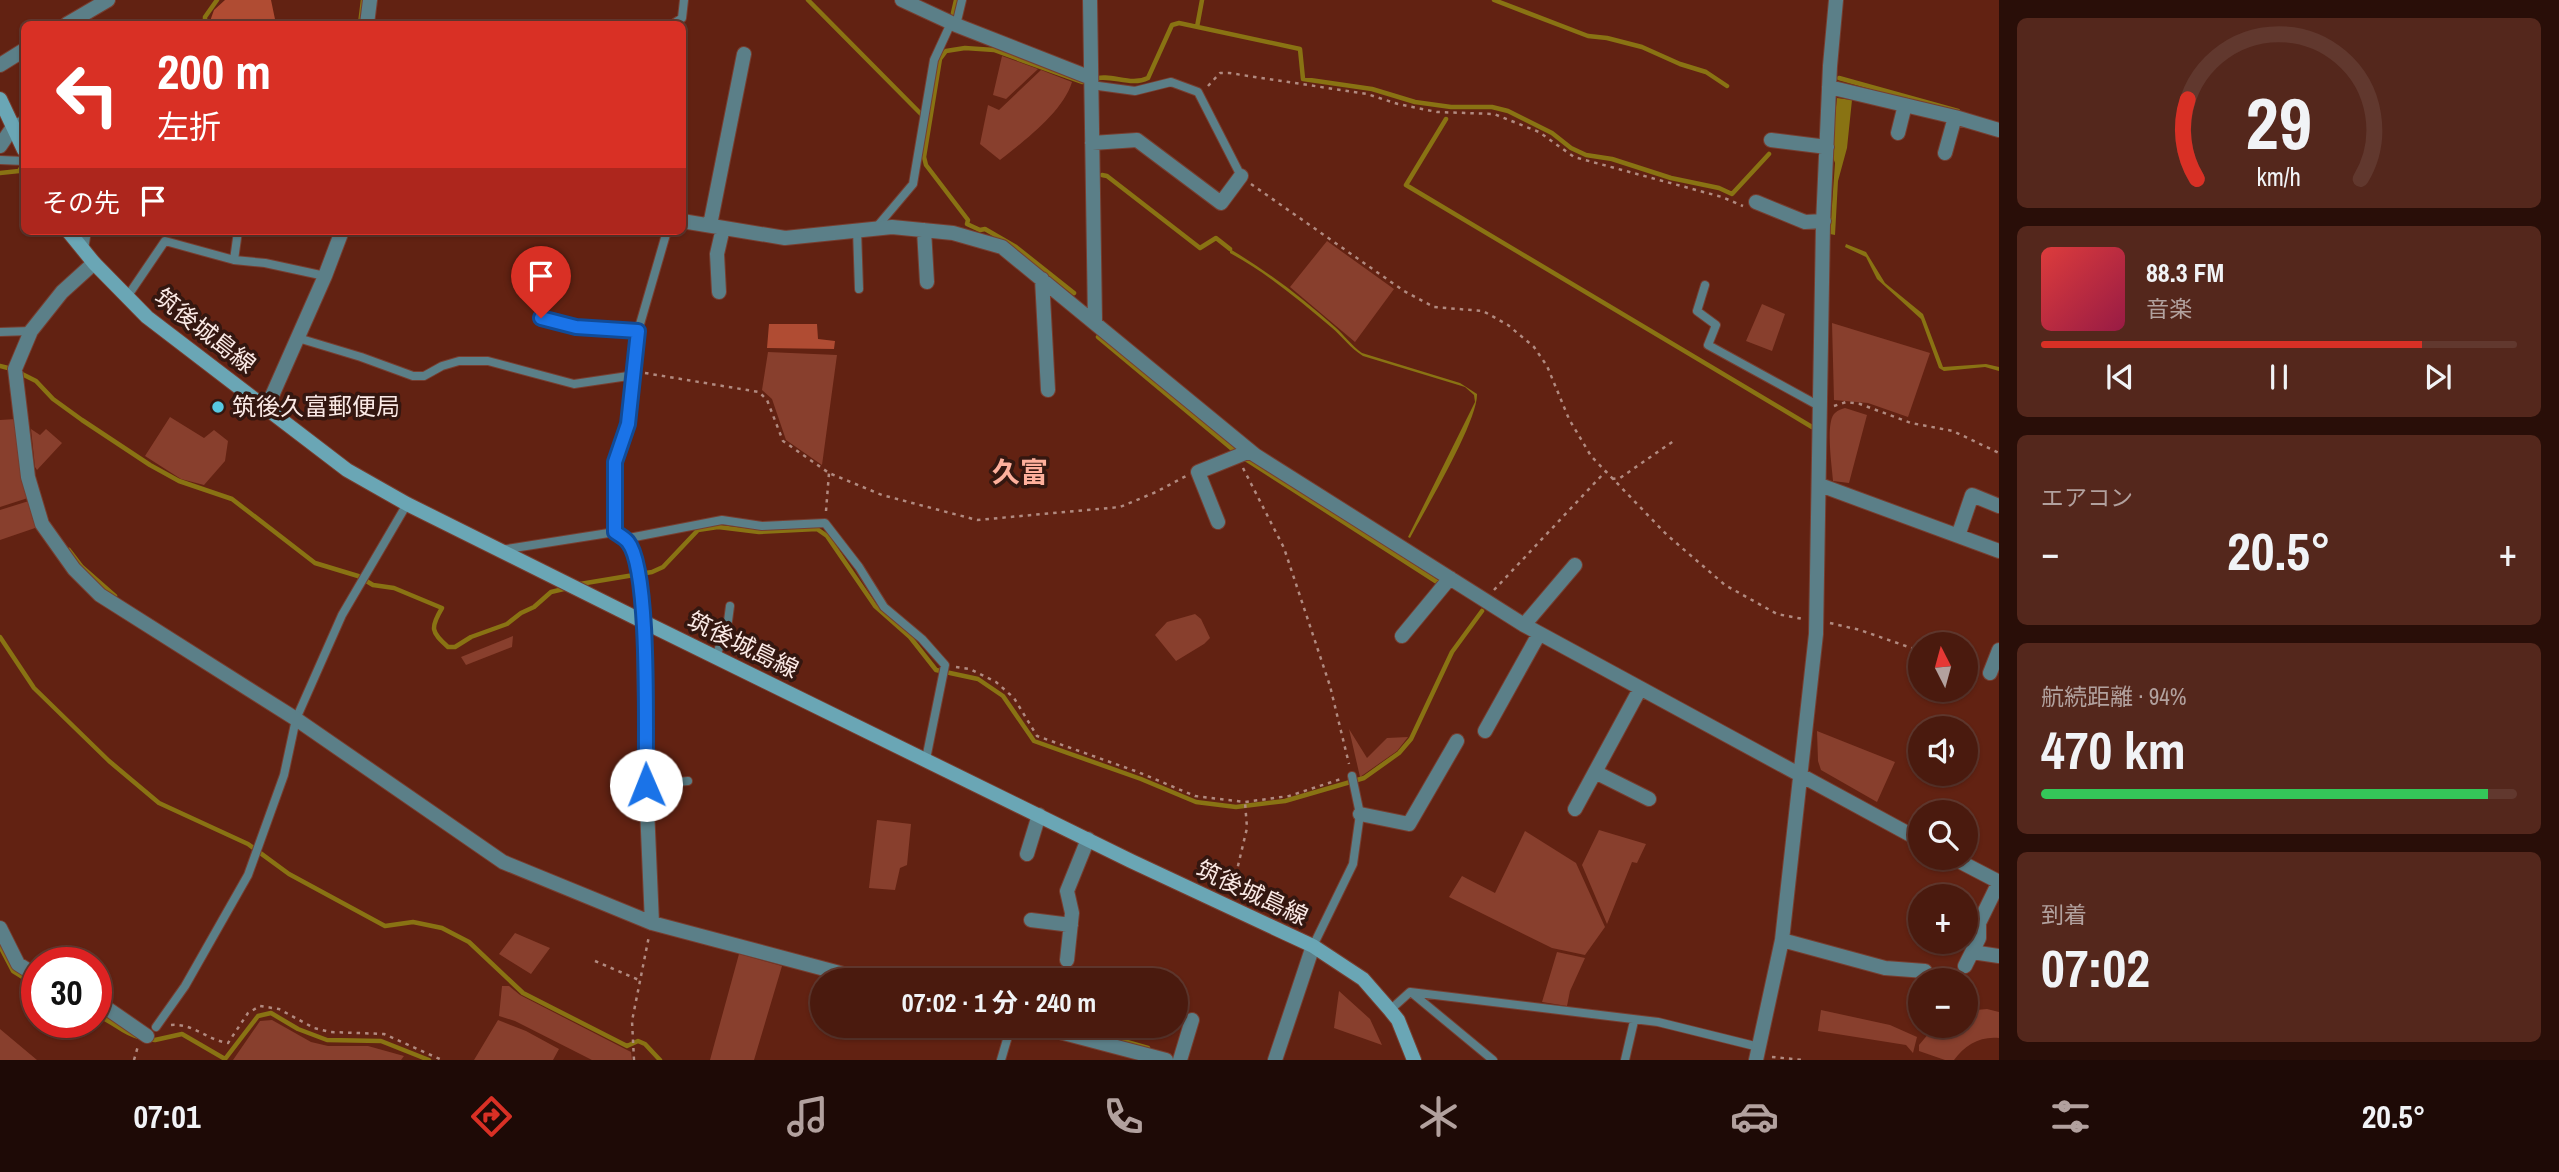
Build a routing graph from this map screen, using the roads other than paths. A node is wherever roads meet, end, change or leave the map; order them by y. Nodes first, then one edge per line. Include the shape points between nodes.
1 (107, 0) edge
2 (370, 0) edge
3 (684, 0) edge
4 (902, 0) edge
5 (962, 0) edge
6 (1090, 0) edge
7 (1836, 0) edge
8 (72, 21) edge
9 (367, 21) edge
10 (678, 21) edge
11 (954, 24) junction
12 (21, 52) edge
13 (744, 54) dead end
14 (0, 65) edge
15 (1091, 81) junction
16 (1829, 87) junction
17 (0, 99) edge
18 (1905, 105) junction
19 (1955, 117) junction
20 (19, 125) edge
21 (1999, 130) edge
22 (1898, 133) dead end
23 (1771, 140) dead end
24 (1092, 143) junction
25 (0, 146) edge
26 (1826, 147) junction
27 (1945, 153) dead end
28 (0, 160) edge
29 (21, 161) edge
30 (1241, 176) joint
31 (1751, 205) road end
32 (1824, 221) junction
33 (686, 222) edge
34 (716, 226) junction
35 (875, 229) junction
36 (857, 230) junction
37 (924, 230) junction
38 (71, 235) edge
39 (86, 235) edge
40 (237, 235) edge
41 (340, 235) edge
42 (666, 235) edge
43 (83, 250) junction
44 (234, 260) junction
45 (94, 263) junction
46 (325, 276) junction
47 (1042, 279) junction
48 (927, 282) dead end
49 (1705, 285) dead end
50 (859, 289) dead end
51 (719, 292) dead end
52 (127, 297) junction
53 (541, 318) dead end
54 (1094, 321) junction
55 (31, 331) junction
56 (638, 331) junction
57 (0, 332) edge
58 (298, 338) junction
59 (635, 373) junction
60 (1048, 390) dead end
61 (267, 407) junction
62 (1821, 408) junction
63 (1243, 453) junction
64 (1820, 485) junction
65 (407, 504) junction
66 (1999, 506) edge
67 (1218, 522) dead end
68 (615, 532) junction
69 (1958, 536) junction
70 (624, 539) junction
71 (501, 550) junction
72 (1999, 551) edge
73 (1576, 565) dead end
74 (1450, 578) junction
75 (730, 606) dead end
76 (644, 622) junction
77 (1524, 625) junction
78 (1539, 634) junction
79 (1402, 636) dead end
80 (1999, 650) edge
81 (716, 657) junction
82 (1990, 674) edge
83 (1640, 689) junction
84 (296, 719) junction
85 (1485, 731) dead end
86 (1457, 741) dead end
87 (926, 759) junction
88 (1595, 772) junction
89 (1352, 776) road end
90 (1801, 777) junction
91 (688, 781) dead end
92 (646, 785) junction
93 (1649, 799) dead end
94 (1574, 809) dead end
95 (1360, 814) junction
96 (1039, 815) junction
97 (1908, 834) edge
98 (1088, 839) junction
99 (1027, 854) dead end
100 (1976, 870) edge
101 (1999, 882) edge
102 (1031, 920) dead end
103 (652, 923) junction
104 (1071, 925) junction
105 (0, 928) edge
106 (1782, 940) junction
107 (1978, 940) edge
108 (1313, 946) junction
109 (1978, 953) edge
110 (1971, 954) edge
111 (1999, 956) edge
112 (1067, 960) dead end
113 (21, 966) edge
114 (1965, 966) dead end
115 (821, 968) edge
116 (1908, 970) edge
117 (1410, 992) junction
118 (1390, 1010) junction
119 (112, 1011) edge
120 (1192, 1020) dead end
121 (1634, 1021) junction
122 (151, 1031) joint
123 (1007, 1038) edge
124 (1082, 1038) edge
125 (1098, 1038) edge
126 (1097, 1042) junction
127 (1757, 1054) edge
128 (1132, 1056) edge
129 (1001, 1060) edge
130 (1166, 1060) edge
131 (1180, 1060) edge
132 (1275, 1060) edge
133 (1414, 1060) edge
134 (1493, 1060) edge
135 (1625, 1060) edge

1 - 8 street
2 - 9 street
3 - 10 lane
4 - 11 street
5 - 11 lane
6 - 15 street
7 - 16 street
11 - 15 street
11 - 35 lane via 934,60 913,184
12 - 14 street
13 - 34 street
15 - 24 street
15 - 30 lane via 1135,90 1171,82 1198,92
16 - 18 street
16 - 26 street
17 - 20 street
18 - 19 street
18 - 22 street
19 - 21 street
19 - 27 street
20 - 25 street
23 - 26 street
24 - 30 street via 1137,140 1221,203
24 - 54 street
26 - 32 street
28 - 29 lane
31 - 32 street via 1805,222
32 - 62 street
33 - 34 street
34 - 36 street via 785,237
34 - 51 street
35 - 36 street
35 - 37 street
36 - 50 lane
37 - 47 street via 1002,247
37 - 48 street
38 - 43 street, 筑後城島線
39 - 43 lane
40 - 44 lane
41 - 46 street
42 - 56 lane
43 - 45 street, 筑後城島線
44 - 46 lane
44 - 52 lane via 165,241
45 - 52 street, 筑後城島線
45 - 55 street via 62,292
46 - 58 street
47 - 54 street
47 - 60 street
49 - 62 lane via 1697,311 1717,325 1708,345
52 - 61 street, 筑後城島線 via 186,350
53 - 56 lane via 576,327
54 - 63 street
55 - 57 lane
55 - 84 street via 15,369 29,477 42,524 74,569 100,594
56 - 59 lane
58 - 59 lane via 413,376 459,361 488,361 574,384
58 - 61 street
59 - 68 lane via 628,424 615,462
61 - 65 street, 筑後城島線 via 348,470
62 - 64 street
63 - 67 street via 1198,472
63 - 74 street
64 - 69 street
64 - 90 street via 1817,621
65 - 71 street, 筑後城島線
65 - 84 lane via 342,615
66 - 69 street via 1972,495
68 - 70 lane
68 - 71 lane
69 - 72 street
70 - 76 lane via 638,574
70 - 87 lane via 722,520 762,526 825,523 884,607 945,665
71 - 76 street, 筑後城島線
73 - 77 street
74 - 77 street
74 - 79 street
75 - 81 lane
76 - 81 street, 筑後城島線
76 - 92 street
77 - 78 street
78 - 83 street
78 - 85 street
80 - 82 street
81 - 87 street, 筑後城島線
83 - 88 street
83 - 90 street
84 - 103 street via 503,863
84 - 122 lane via 284,775 248,875 185,986
86 - 95 street via 1409,824
87 - 96 street, 筑後城島線
88 - 93 street
88 - 94 street
89 - 95 lane
90 - 97 street
90 - 106 street
91 - 92 lane
92 - 103 street
95 - 108 lane via 1353,863
96 - 98 street, 筑後城島線
96 - 99 street
98 - 104 street via 1067,891
98 - 108 street, 筑後城島線
100 - 101 street
101 - 107 street via 1979,923
102 - 104 street
103 - 115 street
104 - 112 street
105 - 113 street
106 - 116 street via 1885,968
106 - 127 street
108 - 118 street, 筑後城島線 via 1363,979
108 - 132 street
109 - 111 street
110 - 114 street
117 - 118 lane
117 - 121 lane
117 - 134 lane
118 - 133 street, 筑後城島線
119 - 122 street
120 - 131 street
121 - 127 lane via 1658,1022
121 - 135 lane
123 - 129 lane
124 - 126 street
125 - 126 street
126 - 128 street
128 - 130 street

